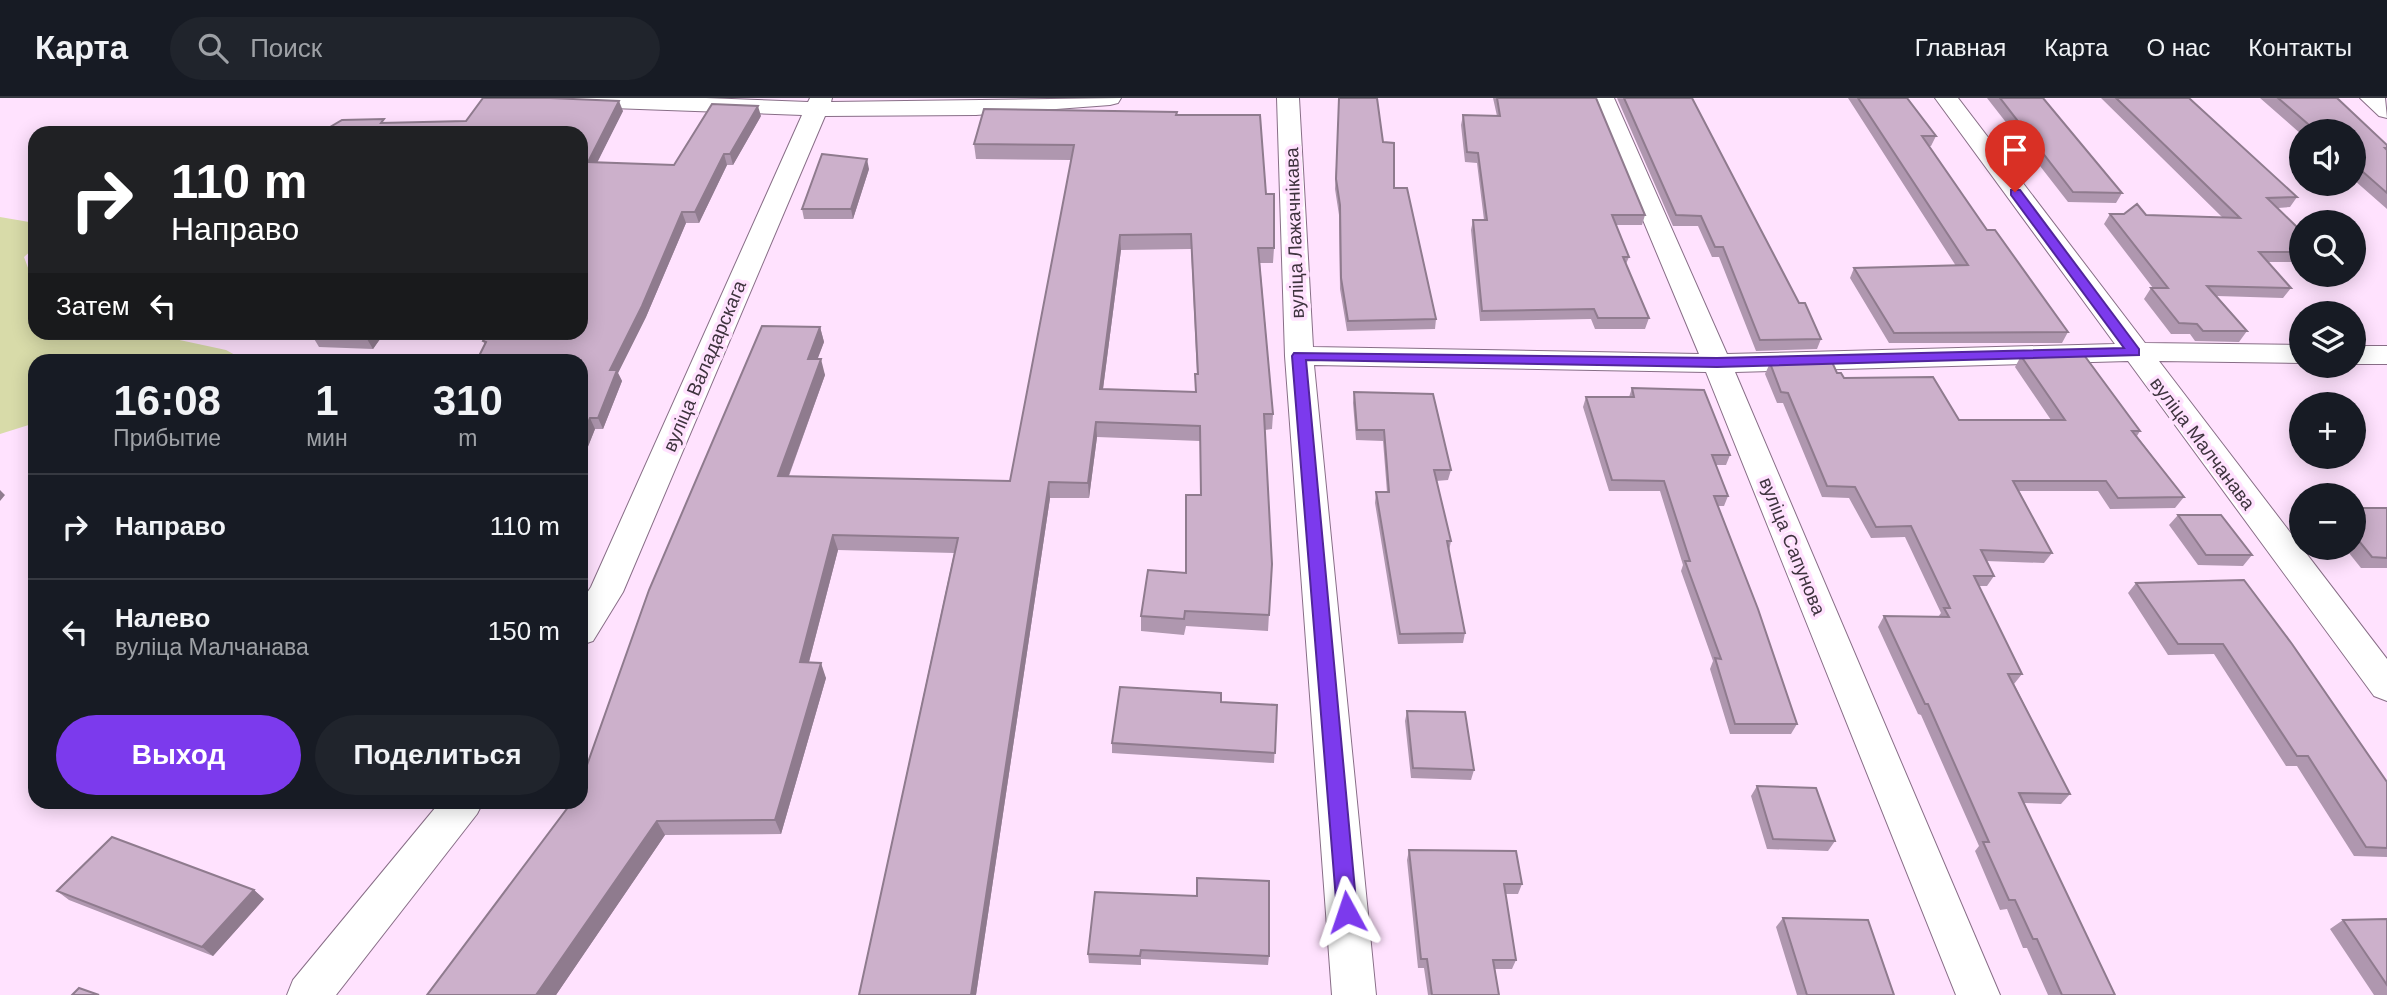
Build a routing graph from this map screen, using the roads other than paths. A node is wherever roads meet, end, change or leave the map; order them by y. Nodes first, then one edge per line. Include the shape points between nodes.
1 (530, 98) edge
2 (1110, 98) edge
3 (1288, 98) edge
4 (1603, 98) edge
5 (1946, 98) edge
6 (2371, 98) edge
7 (819, 103) edge
8 (2387, 111) edge
9 (2134, 352) junction
10 (2289, 354) edge
11 (2366, 355) edge
12 (2387, 355) edge
13 (1299, 356) junction
14 (1717, 363) junction
15 (588, 620) edge
16 (2387, 686) edge
17 (457, 809) edge
18 (309, 995) edge
19 (1354, 995) edge
20 (1979, 995) edge

1 - 7 street
2 - 7 street via 976,108
3 - 13 street, вуліца Лажачнікава
4 - 14 street, вуліца Сапунова
5 - 9 street, вуліца Малчанава
6 - 8 street
7 - 15 street, вуліца Валадарскага via 606,592
9 - 10 street
9 - 14 street
9 - 16 street, вуліца Малчанава
11 - 12 street
13 - 14 street
13 - 19 street, вуліца Лажачнікава
14 - 20 street, вуліца Сапунова
17 - 18 street

